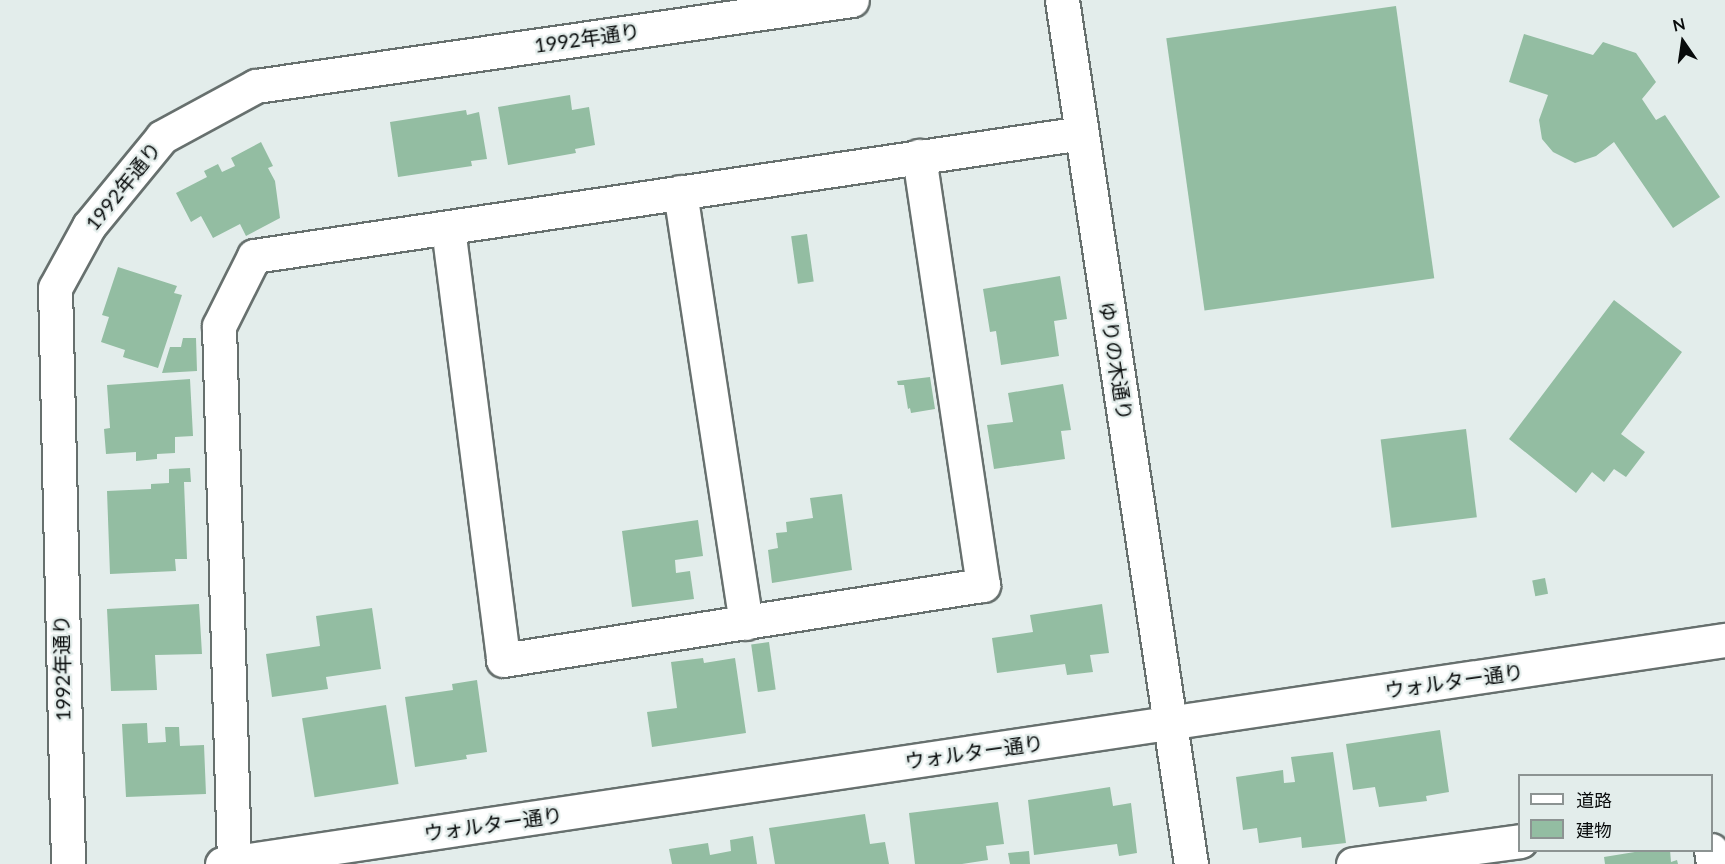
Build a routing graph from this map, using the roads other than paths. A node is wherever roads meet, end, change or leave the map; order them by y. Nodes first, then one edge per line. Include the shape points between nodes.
1 (852, 0) edge
2 (1062, 0) edge
3 (1082, 133) junction
4 (919, 156) junction
5 (680, 192) junction
6 (448, 228) junction
7 (746, 623) junction
8 (1725, 640) edge
9 (1170, 723) junction
10 (1518, 842) edge
11 (1460, 856) edge
12 (228, 863) edge
13 (68, 864) edge
14 (1191, 864) edge
15 (1353, 864) edge

1 - 13 street, 1992年通り via 256,86 162,137 89,226 55,288
2 - 3 street, ゆりの木通り
3 - 4 street
3 - 9 street, ゆりの木通り
4 - 5 street
4 - 7 street via 983,585
5 - 6 street
5 - 7 street
6 - 7 street via 503,660
6 - 12 street via 254,256 219,326
8 - 9 street, ウォルター通り
9 - 12 street, ウォルター通り
9 - 14 street, ゆりの木通り
10 - 11 street
11 - 15 street

